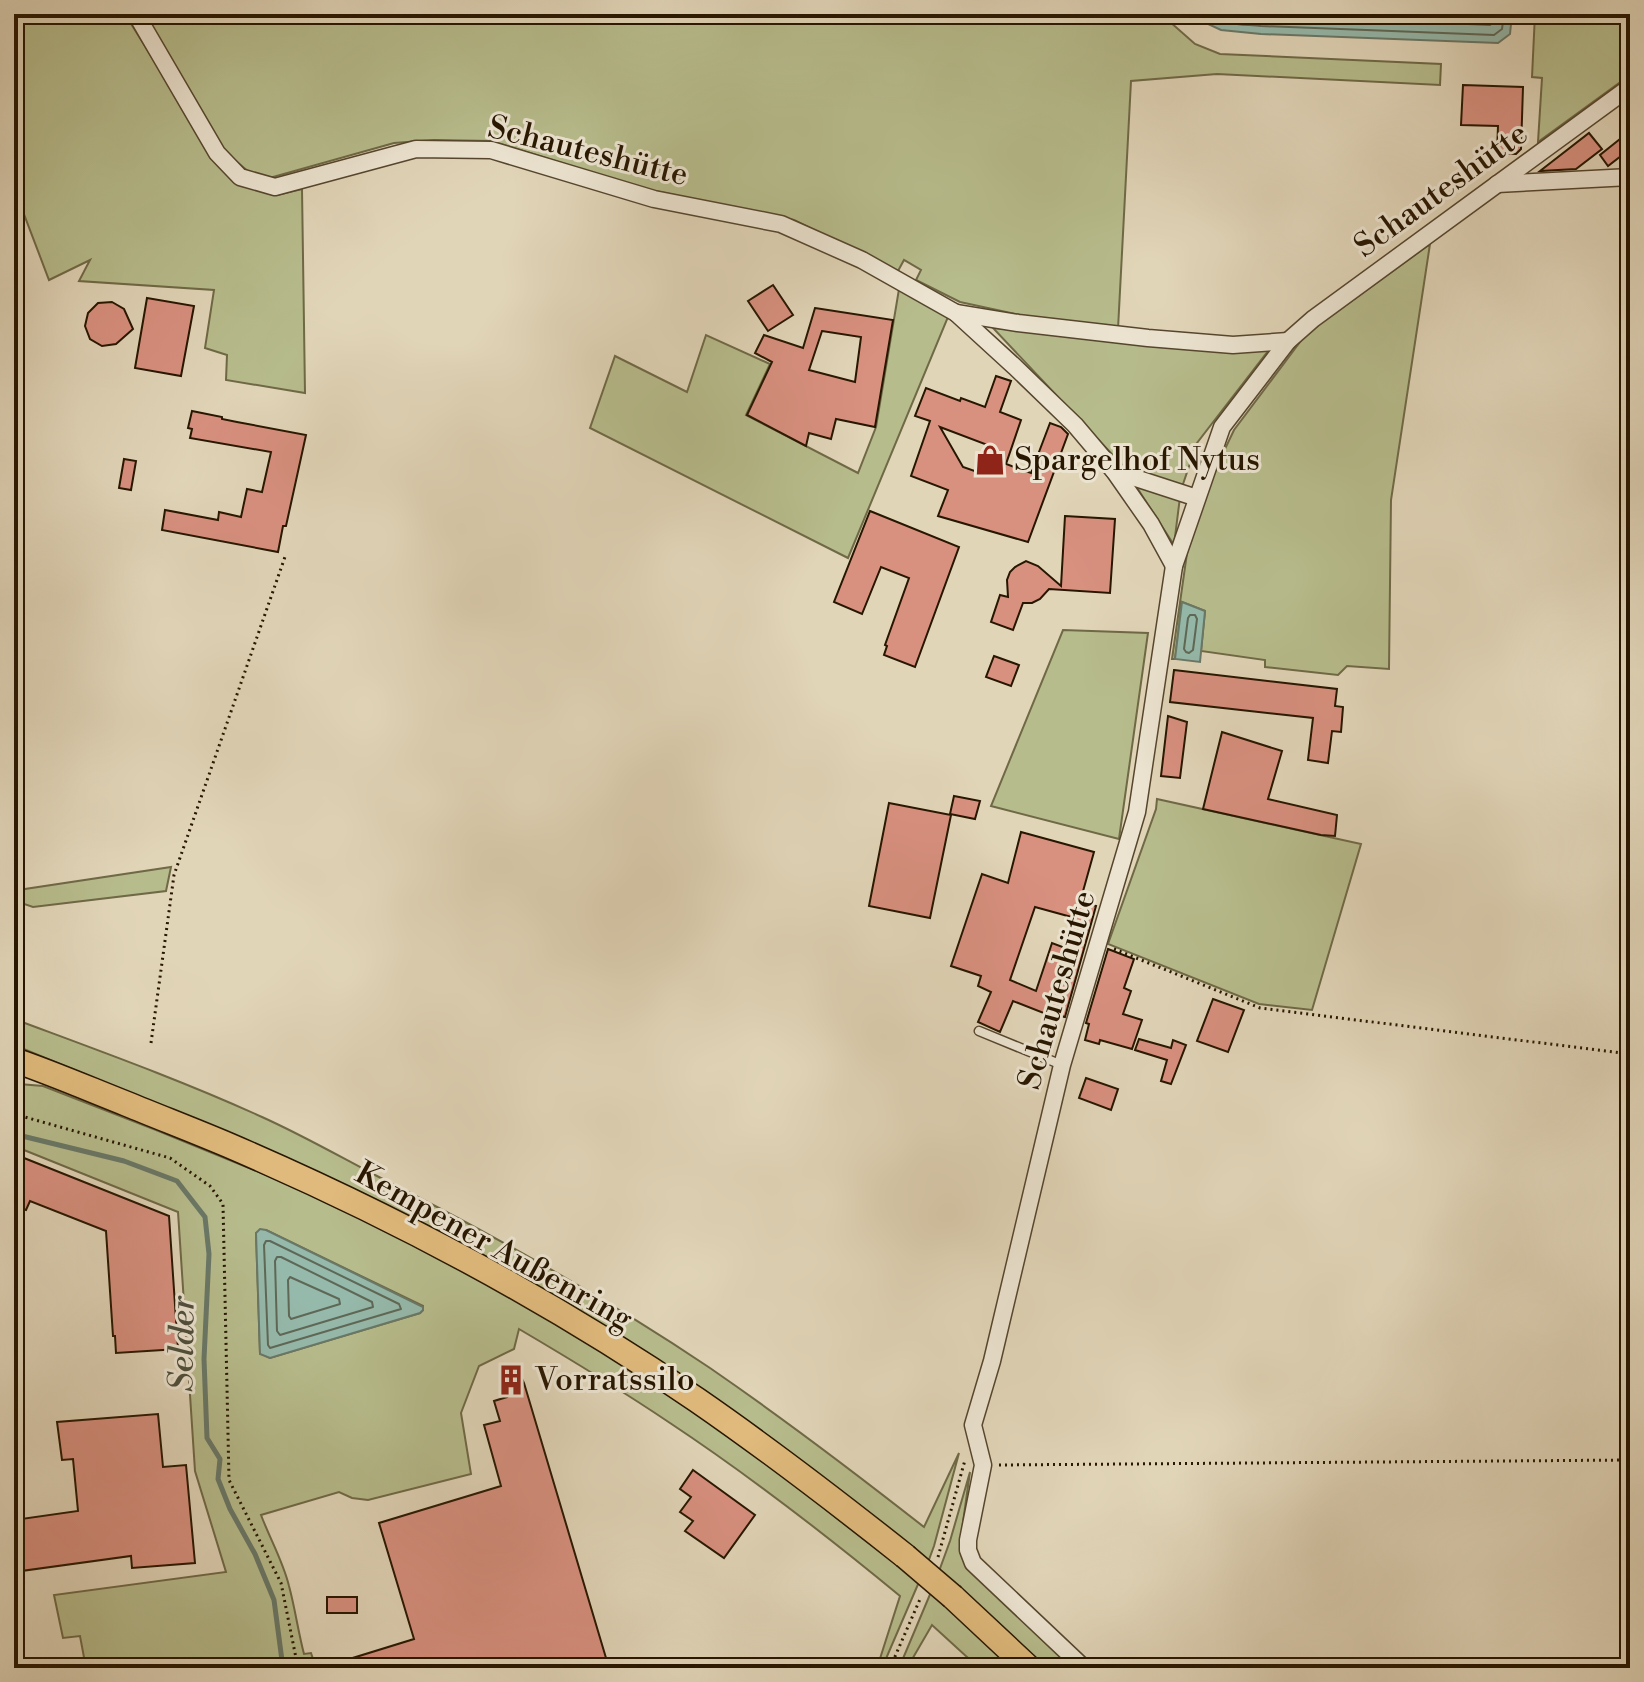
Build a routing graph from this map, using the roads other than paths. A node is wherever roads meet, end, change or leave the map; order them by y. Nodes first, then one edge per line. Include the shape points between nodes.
1 (136, 14) edge
2 (1630, 87) edge
3 (1630, 177) edge
4 (1497, 184) junction
5 (956, 313) junction
6 (1288, 341) junction
7 (1114, 471) junction
8 (1197, 498) junction
9 (1174, 566) junction
10 (979, 1031) dead end
11 (14, 1060) edge
12 (1062, 1065) junction
13 (1029, 1668) edge
14 (1084, 1668) edge

1 - 5 street, Schauteshütte via 217,153 240,177 275,187 416,149 491,150 654,199 781,224 862,260
2 - 4 street, Schauteshütte
3 - 4 street
4 - 6 street, Schauteshütte
5 - 6 street, Schauteshütte via 1148,338 1233,345
5 - 7 street, Schauteshütte via 1075,425
6 - 8 street, Schauteshütte via 1222,427
7 - 8 street
7 - 9 street, Schauteshütte
8 - 9 street, Schauteshütte
9 - 12 street, Schauteshütte via 1137,812
10 - 12 lane
11 - 13 main road, Kempener Außenring, bridge via 226,1144 411,1231 645,1366 811,1482 905,1556
12 - 14 street, Schauteshütte via 973,1425 983,1465 968,1550 973,1563

